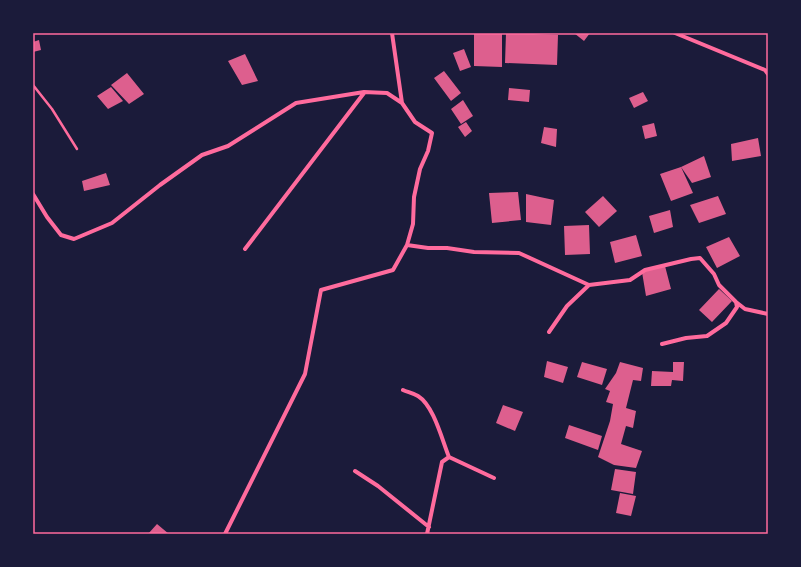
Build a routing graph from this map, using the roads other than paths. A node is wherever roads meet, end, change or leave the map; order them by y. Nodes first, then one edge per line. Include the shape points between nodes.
1 (392, 33) edge
2 (675, 33) edge
3 (768, 74) edge
4 (364, 92) junction
5 (402, 103) junction
6 (33, 194) edge
7 (408, 245) junction
8 (245, 249) dead end
9 (589, 285) junction
10 (736, 302) junction
11 (768, 314) edge
12 (549, 332) dead end
13 (662, 344) dead end
14 (403, 390) dead end
15 (449, 457) junction
16 (354, 471) dead end
17 (494, 478) dead end
18 (429, 527) junction
19 (225, 534) edge
20 (427, 534) edge

1 - 5 street
2 - 3 street via 765,70
4 - 5 street via 387,93
4 - 6 street via 296,103 228,146 202,155 112,223 74,239 61,235
4 - 8 street
5 - 7 street via 415,122 432,134 420,169
7 - 9 street via 474,252 519,253
7 - 19 street via 393,270 321,290 305,374
9 - 10 street via 630,280 644,270 700,258 714,274 719,285
9 - 12 street via 567,306
10 - 11 street via 745,309
10 - 13 street via 737,307 726,323 707,336
14 - 15 street via 417,395 426,404 435,419
15 - 17 street
15 - 18 street via 442,462
16 - 18 street via 378,486
18 - 20 street

